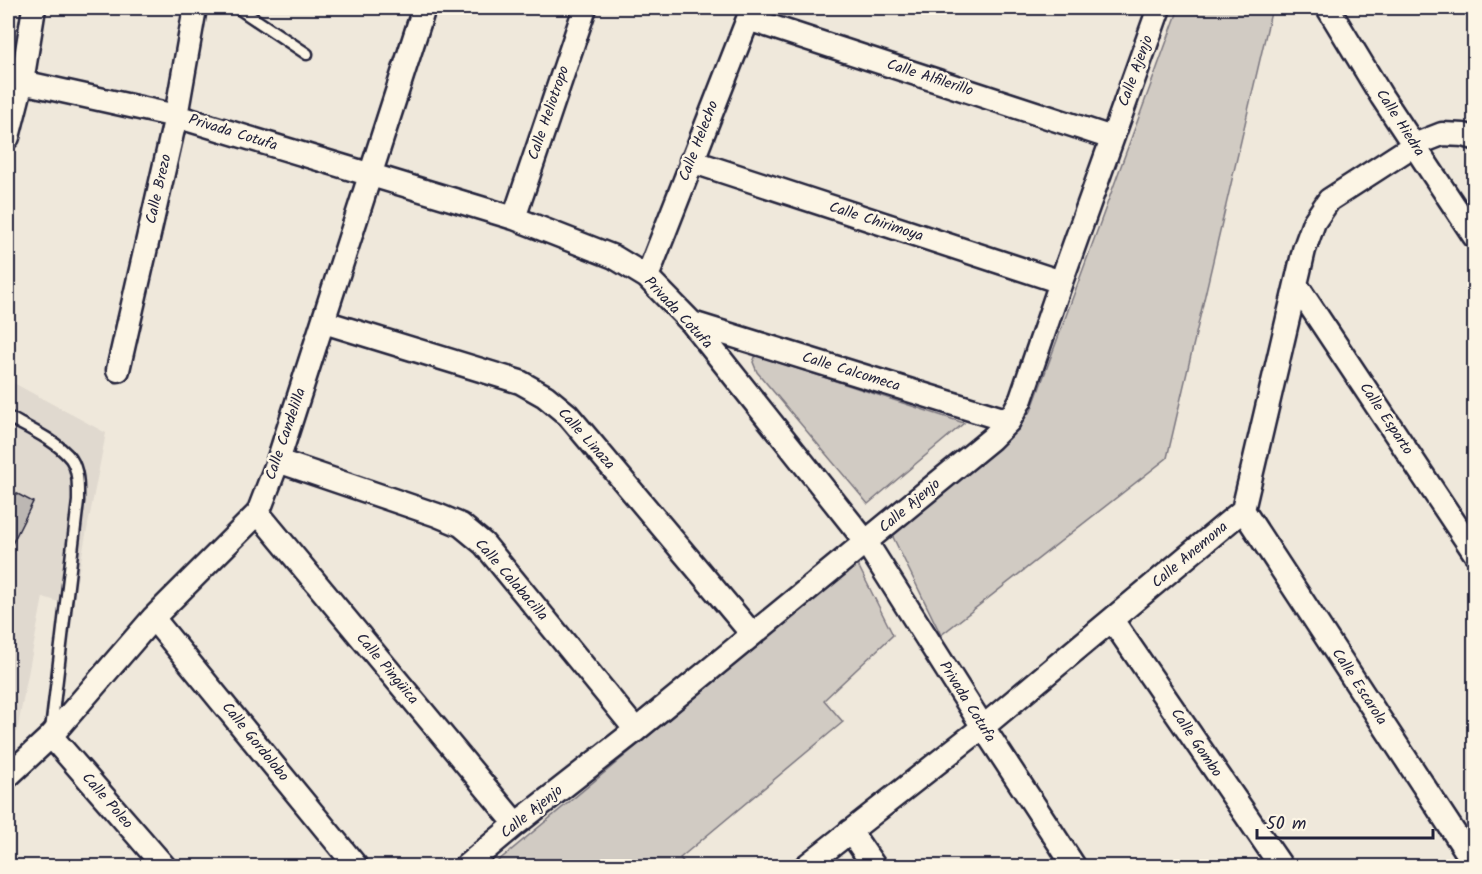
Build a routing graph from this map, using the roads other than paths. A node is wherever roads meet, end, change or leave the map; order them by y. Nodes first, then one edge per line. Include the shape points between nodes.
1 (34, 8) edge
2 (195, 8) edge
3 (238, 8) edge
4 (424, 8) edge
5 (585, 8) edge
6 (1159, 8) edge
7 (1328, 8) edge
8 (752, 13) edge
9 (307, 54) dead end
10 (15, 80) edge
11 (176, 116) junction
12 (8, 137) edge
13 (1112, 138) junction
14 (1474, 138) edge
15 (1414, 145) junction
16 (691, 161) junction
17 (369, 174) junction
18 (514, 219) junction
19 (1474, 236) edge
20 (647, 277) junction
21 (1061, 282) junction
22 (1297, 286) junction
23 (324, 322) junction
24 (692, 323) junction
25 (118, 370) dead end
26 (8, 417) edge
27 (1009, 421) junction
28 (278, 461) junction
29 (1244, 510) junction
30 (258, 513) junction
31 (866, 542) junction
32 (1474, 552) edge
33 (153, 618) junction
34 (1112, 620) junction
35 (752, 634) junction
36 (983, 727) junction
37 (636, 730) junction
38 (51, 736) junction
39 (8, 776) edge
40 (516, 824) junction
41 (850, 831) junction
42 (1474, 864) edge
43 (164, 867) edge
44 (356, 867) edge
45 (466, 867) edge
46 (807, 867) edge
47 (874, 867) edge
48 (1074, 867) edge
49 (1281, 867) edge

1 - 10 street
2 - 11 street, Calle Brezo
3 - 9 lane
4 - 17 street, Calle Candelilla
5 - 18 street, Calle Heliotropo
6 - 13 street, Calle Ajenjo
7 - 15 street, Calle Hiedra
8 - 13 street, Calle Alfilerillo
8 - 16 street, Calle Helecho
10 - 11 street, Privada Cotufa
10 - 12 street
11 - 17 street, Privada Cotufa
11 - 25 street, Calle Brezo
13 - 21 street, Calle Ajenjo
14 - 15 street via 1443,134
15 - 19 street, Calle Hiedra
15 - 22 street via 1329,200 1314,222
16 - 20 street, Calle Helecho
16 - 21 street, Calle Chirimoya
17 - 18 street, Privada Cotufa
17 - 23 street, Calle Candelilla
18 - 20 street, Privada Cotufa via 614,257
20 - 24 street, Privada Cotufa
21 - 27 street, Calle Ajenjo via 1021,399
22 - 29 street
22 - 32 street, Calle Esparto
23 - 28 street, Calle Candelilla
23 - 35 street, Calle Linaza via 520,382 545,396 568,416
24 - 27 street, Calle Calcomeca
24 - 31 street, Privada Cotufa
26 - 38 lane via 53,443 71,460 78,478
27 - 31 street, Calle Ajenjo
28 - 30 street, Calle Candelilla
28 - 37 street, Calle Calabacilla via 461,525 484,544
29 - 34 street, Calle Anemona
29 - 42 street, Calle Escarola
30 - 33 street, Calle Candelilla
30 - 40 street, Calle Pingüica
31 - 35 street, Calle Ajenjo
31 - 36 street, Privada Cotufa
33 - 38 street, Calle Candelilla
33 - 44 street, Calle Gordolobo
34 - 36 street, Calle Anemona
34 - 49 street, Calle Gombo
35 - 37 street, Calle Ajenjo
36 - 41 street, Calle Anemona
36 - 48 street, Privada Cotufa
37 - 40 street, Calle Ajenjo
38 - 39 street, Calle Candelilla
38 - 43 street, Calle Poleo
40 - 45 street, Calle Ajenjo
41 - 46 street, Calle Anemona
41 - 47 street

